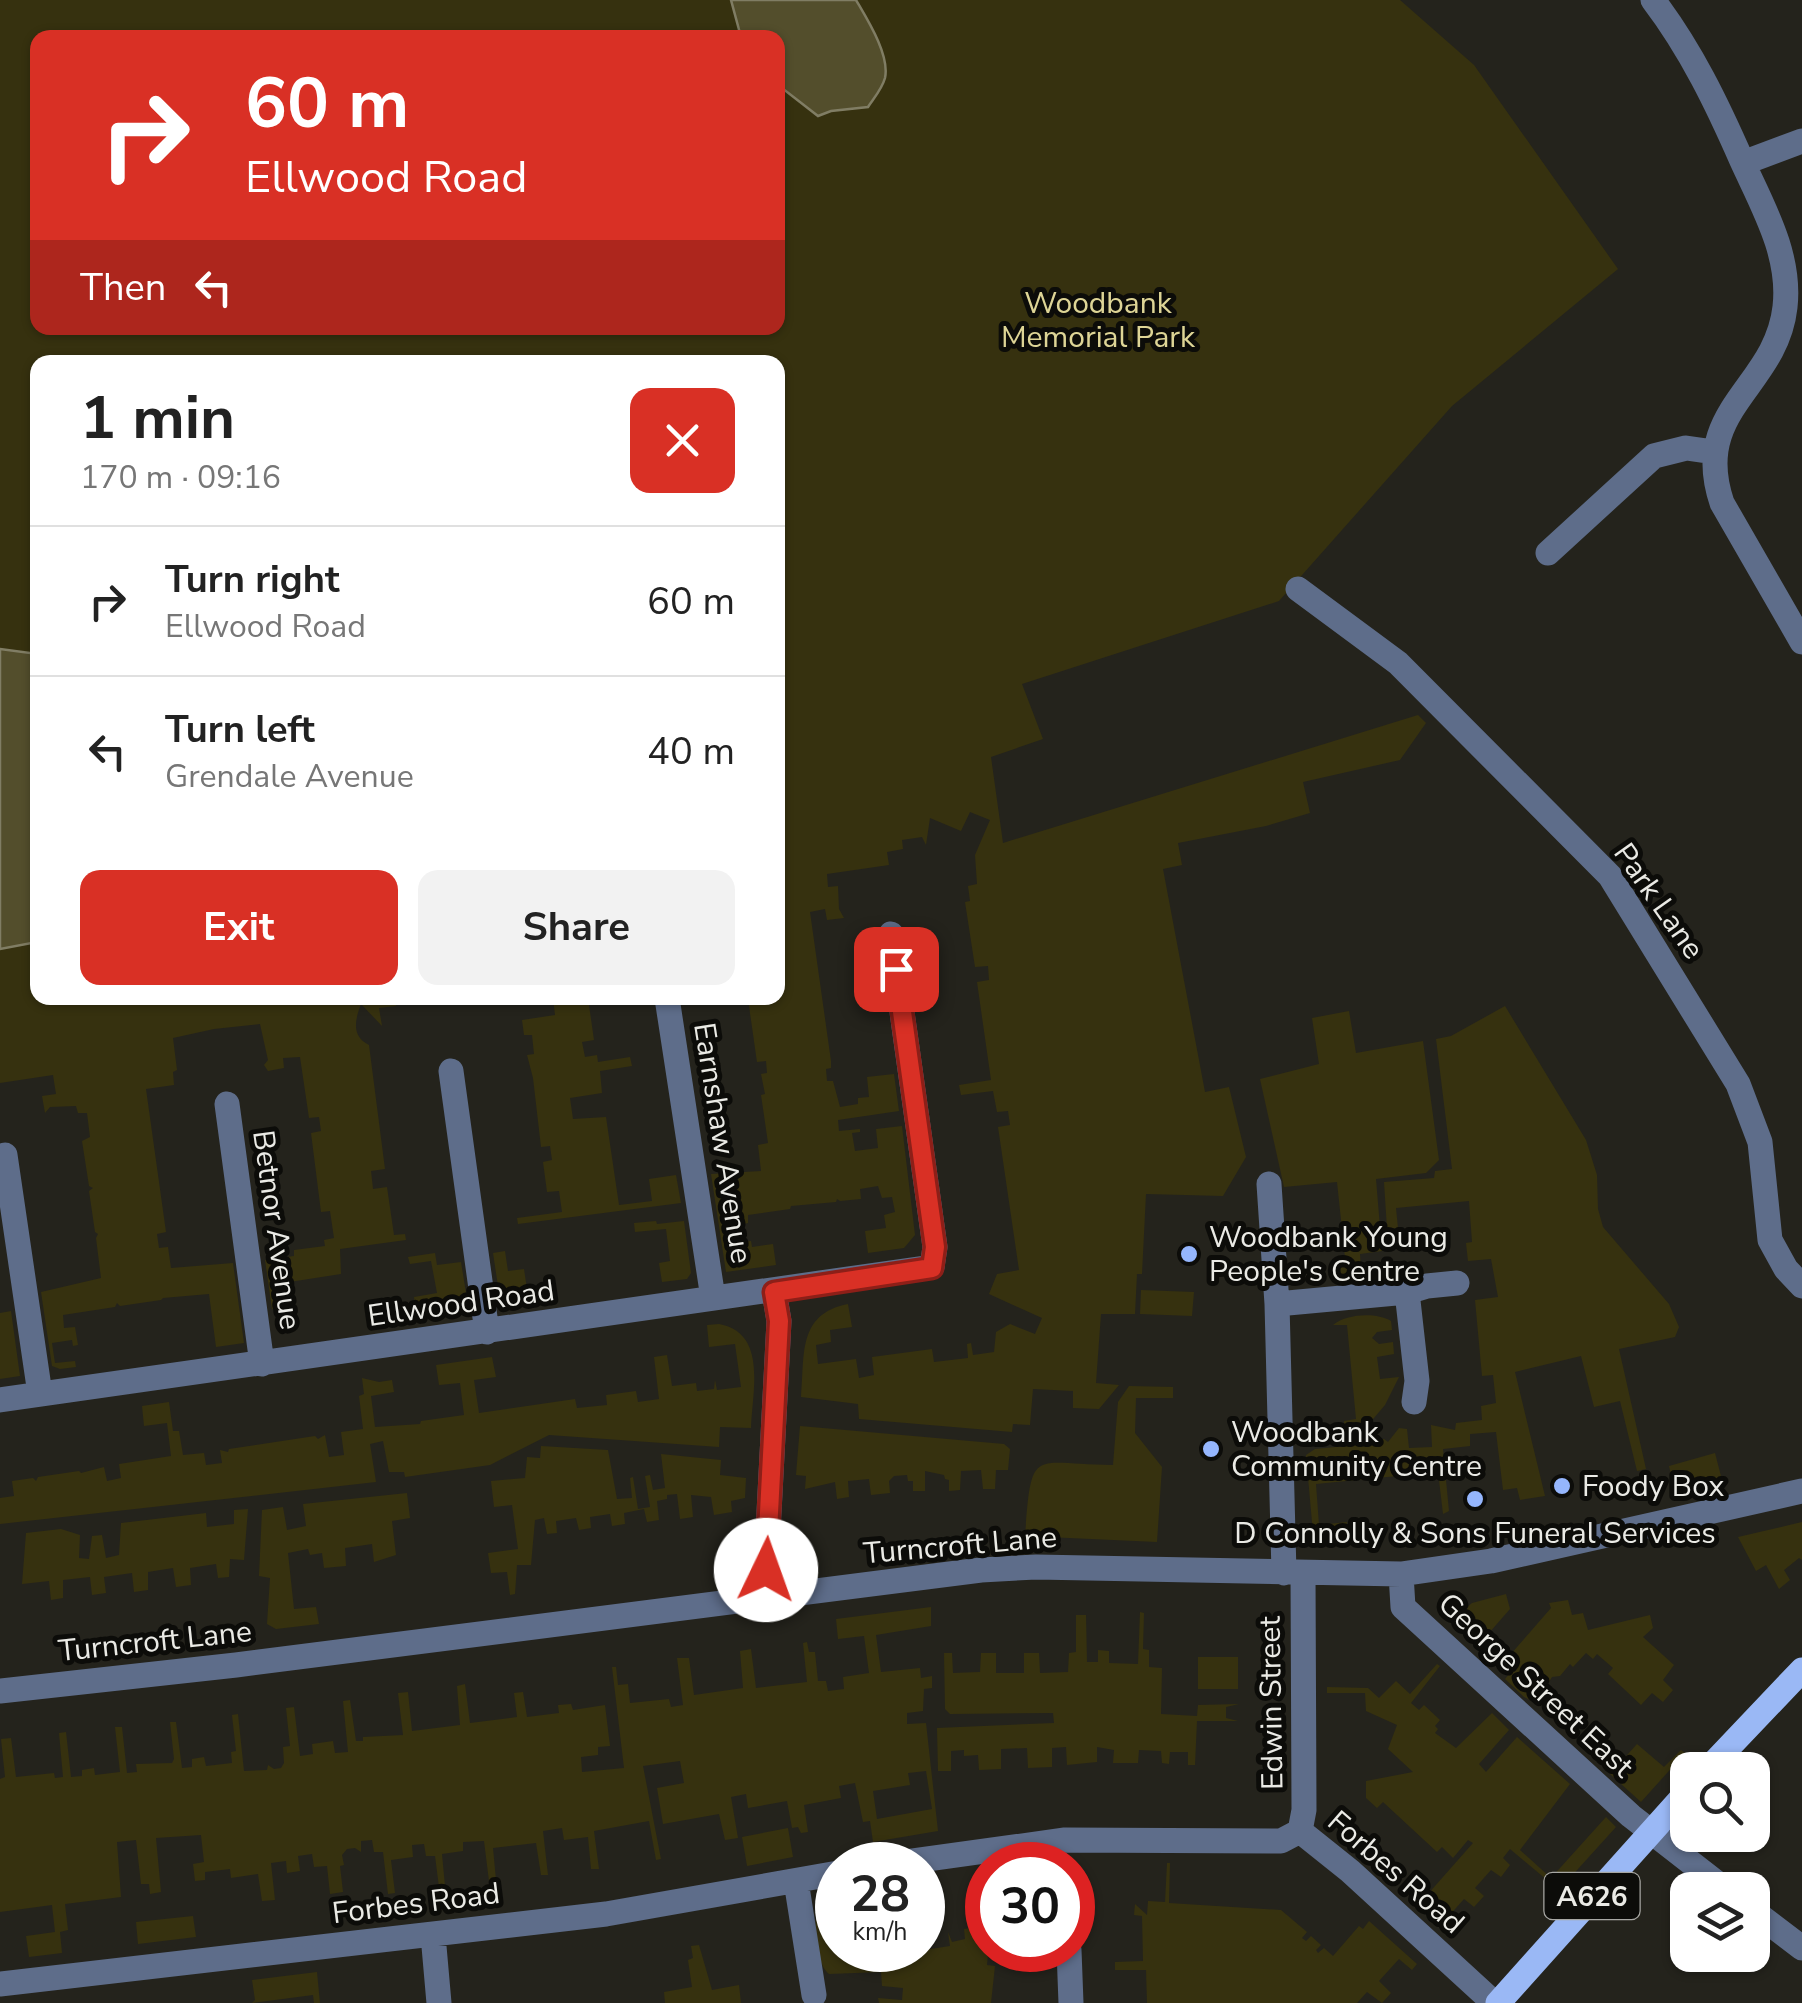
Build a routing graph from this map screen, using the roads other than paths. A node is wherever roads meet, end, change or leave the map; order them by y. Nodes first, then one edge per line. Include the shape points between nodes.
1 (1653, 0) edge
2 (1802, 141) edge
3 (1743, 163) junction
4 (1714, 452) junction
5 (1548, 553) dead end
6 (1298, 588) dead end
7 (1802, 642) edge
8 (890, 934) dead end
9 (668, 1005) edge
10 (451, 1071) dead end
11 (227, 1104) dead end
12 (5, 1155) dead end
13 (1269, 1184) dead end
14 (1456, 1282) dead end
15 (1802, 1286) edge
16 (774, 1292) junction
17 (1407, 1292) junction
18 (713, 1298) junction
19 (1277, 1304) junction
20 (487, 1332) junction
21 (262, 1364) junction
22 (40, 1394) junction
23 (0, 1400) edge
24 (1414, 1402) dead end
25 (1802, 1491) edge
26 (1294, 1573) junction
27 (1401, 1574) junction
28 (768, 1598) junction
29 (1802, 1670) edge
30 (0, 1691) edge
31 (1723, 1752) edge
32 (1670, 1810) edge
33 (1300, 1832) junction
34 (1650, 1832) junction
35 (1095, 1850) edge
36 (1702, 1872) edge
37 (815, 1877) edge
38 (796, 1881) junction
39 (1770, 1921) edge
40 (433, 1935) junction
41 (1798, 1938) edge
42 (1070, 1972) edge
43 (0, 1984) edge
44 (814, 1995) dead end
45 (439, 2003) edge
46 (1071, 2003) edge
47 (1496, 2003) edge

1 - 3 street via 1711,91
2 - 3 street
3 - 4 street via 1772,223 1785,309 1763,368 1724,420
4 - 5 street via 1686,448 1654,456
4 - 7 street via 1722,503
6 - 15 street, Park Lane via 1398,663 1610,876 1738,1084 1760,1142 1770,1240
8 - 16 street, Ellwood Road via 935,1247 932,1268
9 - 18 street, Earnshaw Avenue
10 - 20 street
11 - 21 street, Betnor Avenue
12 - 22 street
13 - 19 street, Edwin Street
14 - 17 street
16 - 18 street, Ellwood Road
16 - 28 street via 779,1321
17 - 19 street
17 - 24 street
18 - 20 street, Ellwood Road
19 - 26 street, Edwin Street
20 - 21 street, Ellwood Road
21 - 22 street, Ellwood Road
22 - 23 street, Ellwood Road
25 - 27 street, Turncroft Lane via 1491,1561
26 - 27 street, Turncroft Lane
26 - 28 street, Turncroft Lane via 1036,1567
26 - 33 street, Edwin Street
27 - 34 street, George Street East via 1403,1607
28 - 30 street, Turncroft Lane
29 - 31 main road
32 - 34 main road, A626
33 - 35 street, Forbes Road via 1281,1841
33 - 47 street, Forbes Road
34 - 36 street, George Street East
34 - 47 main road, A626
37 - 38 street, Forbes Road
38 - 40 street, Forbes Road
38 - 44 street
39 - 41 street
40 - 43 street, Forbes Road
40 - 45 street
42 - 46 street

